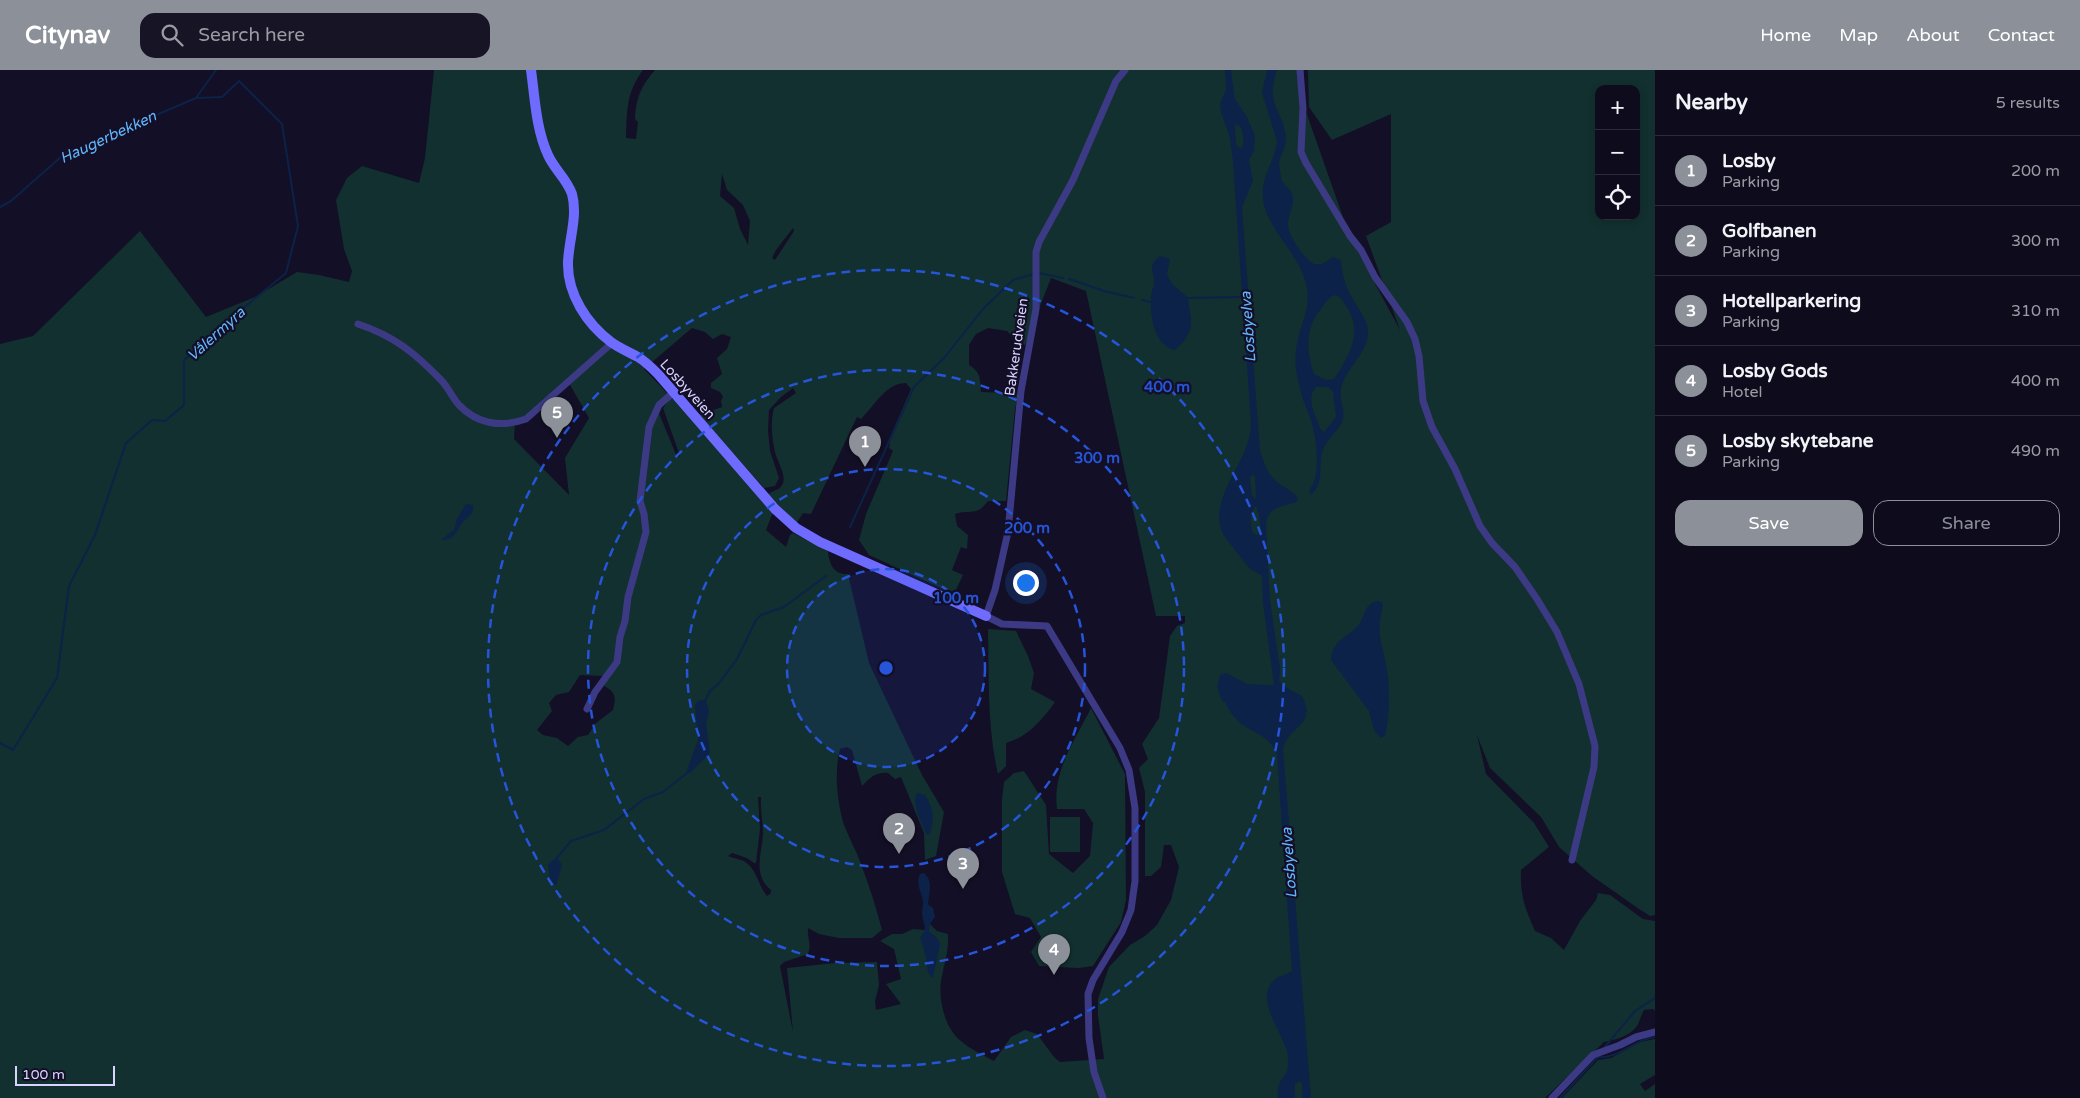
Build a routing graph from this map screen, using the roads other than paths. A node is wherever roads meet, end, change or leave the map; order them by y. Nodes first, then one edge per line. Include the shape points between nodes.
1 (531, 70) edge
2 (1125, 70) edge
3 (1300, 70) edge
4 (358, 324) dead end
5 (612, 343) junction
6 (674, 392) junction
7 (986, 616) junction
8 (587, 709) dead end
9 (1572, 860) dead end
10 (1655, 1032) edge
11 (1103, 1098) edge
12 (1552, 1098) edge

1 - 5 main road, Losbyveien via 542,140 549,158 568,183 574,202 568,262 573,290 593,326
2 - 7 street, Bakkerudveien via 1116,81 1073,180 1036,252 1036,309 1021,391 1008,532
3 - 9 street via 1303,108 1301,152 1344,227 1407,322 1415,339 1423,401 1432,427 1480,526 1516,567 1537,599 1557,632 1579,684 1595,746 1594,767
4 - 5 street via 398,342 442,381 458,404 471,414 483,422 501,424 526,420
5 - 6 main road, Losbyveien via 640,358
6 - 7 main road, Losbyveien via 775,509 796,528 820,542
6 - 8 street via 659,405 649,427 640,501 646,532 628,597 617,662
7 - 11 street via 1002,624 1047,626 1108,727 1129,770 1135,808 1134,897 1128,920 1088,994 1094,1072
10 - 12 street via 1593,1055

